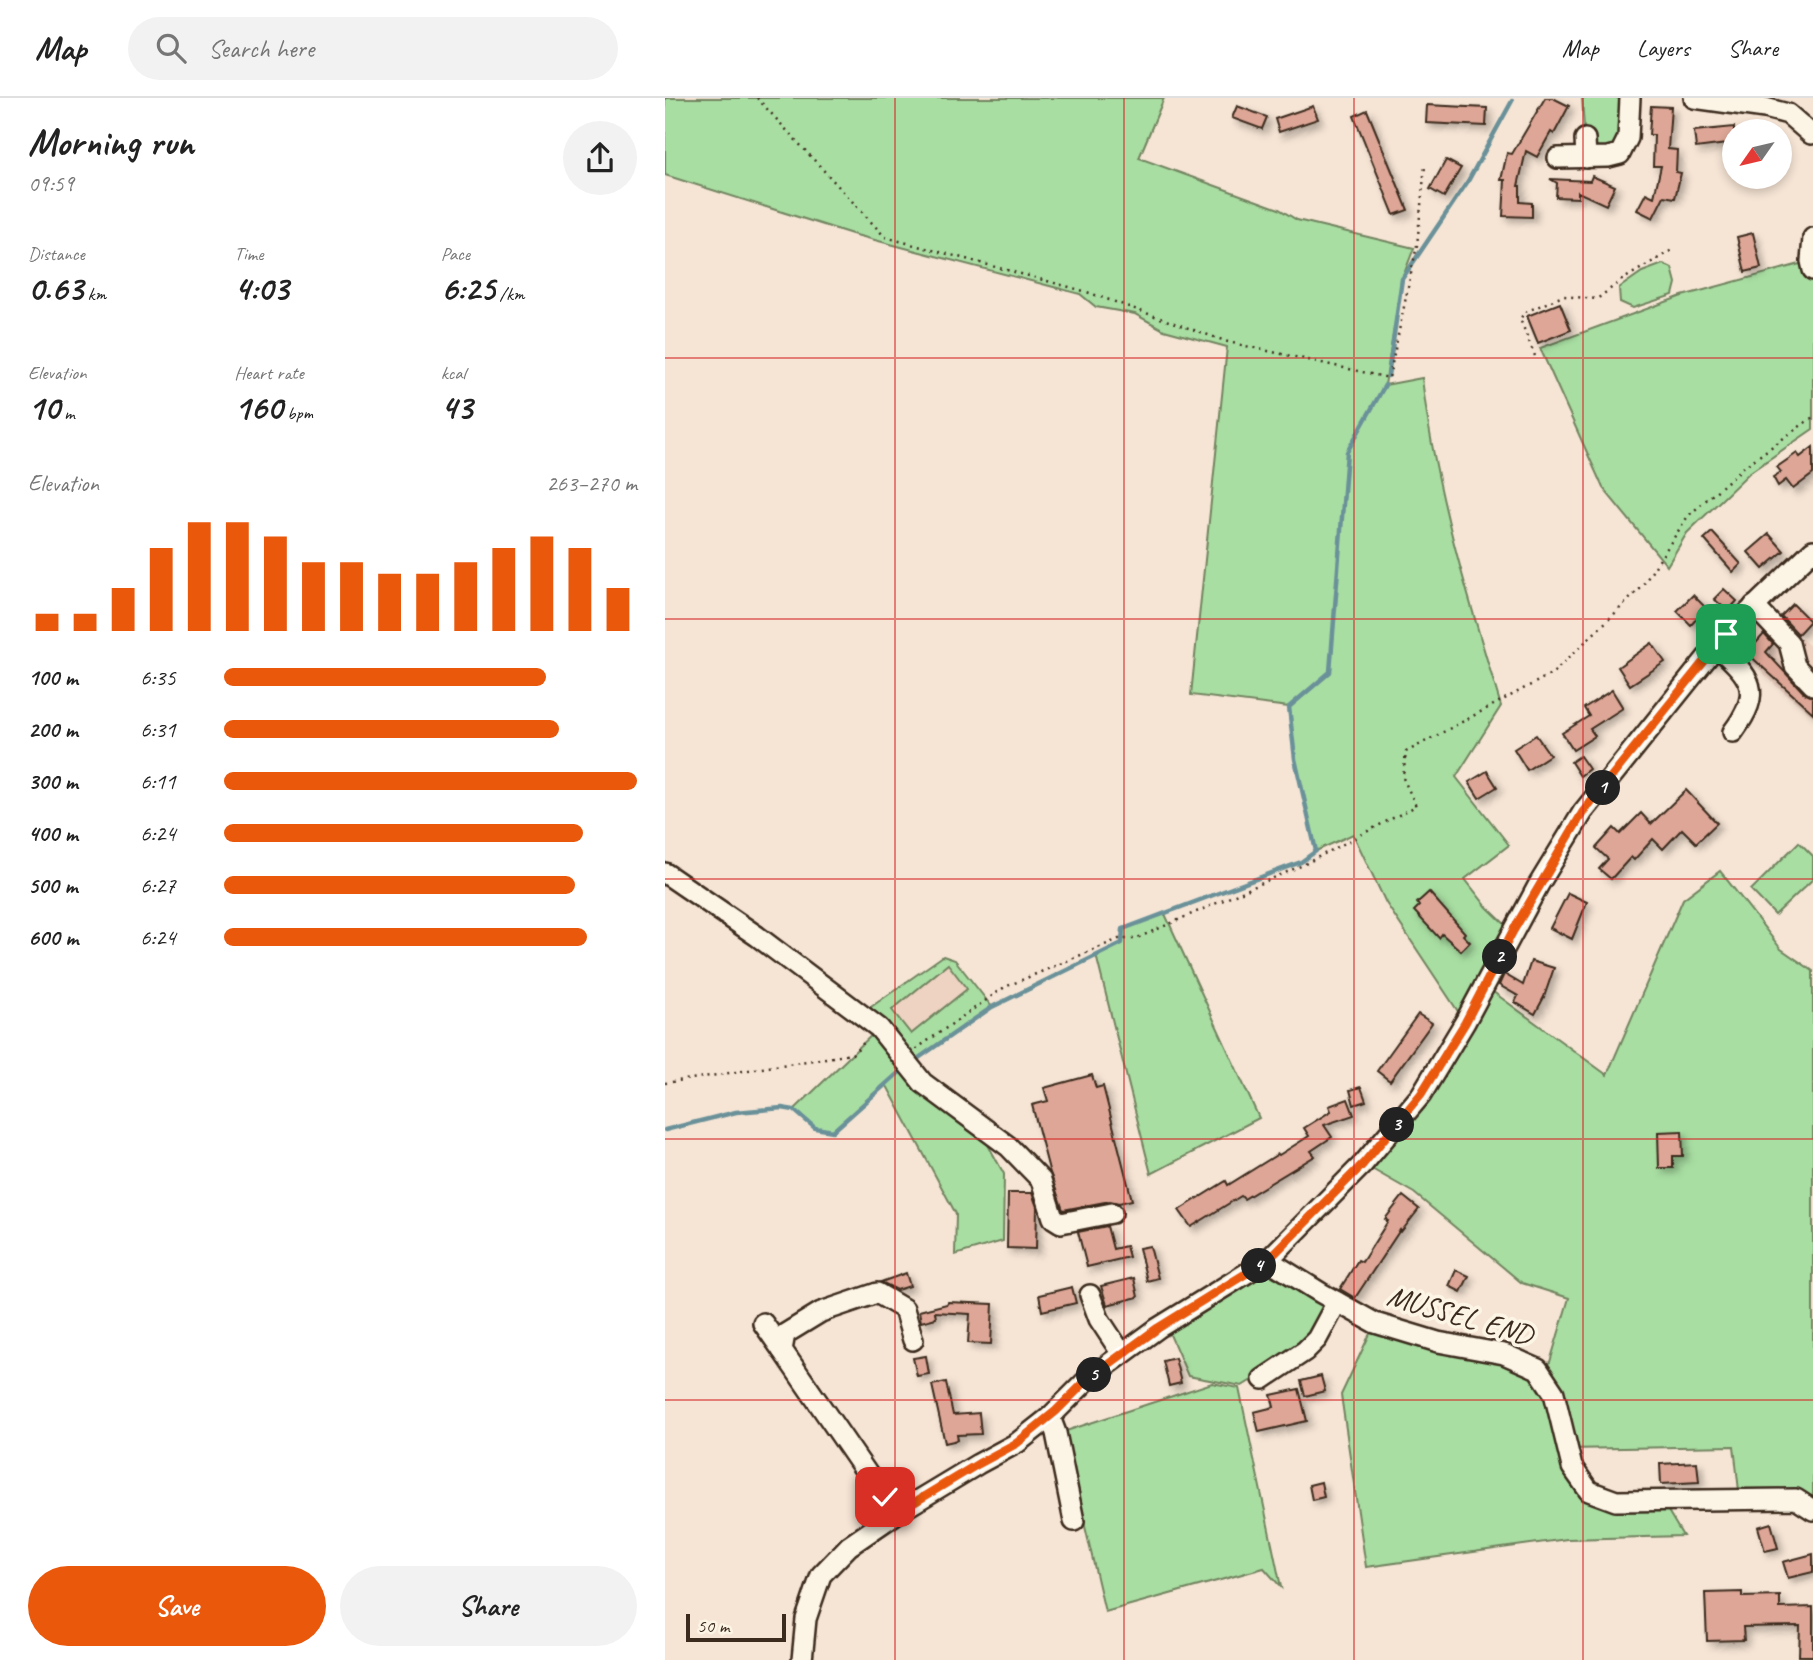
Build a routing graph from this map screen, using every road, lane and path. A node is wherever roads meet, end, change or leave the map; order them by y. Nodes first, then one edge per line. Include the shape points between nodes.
1 (757, 98) edge
2 (1630, 98) edge
3 (1694, 98) edge
4 (1765, 103) edge
5 (1812, 135) edge
6 (1558, 158) dead end
7 (1425, 166) dead end
8 (1813, 238) edge
9 (1672, 250) dead end
10 (1813, 270) edge
11 (1535, 356) dead end
12 (1813, 417) edge
13 (1813, 550) edge
14 (1754, 606) junction
15 (1717, 646) junction
16 (1813, 685) edge
17 (1733, 732) dead end
18 (665, 873) edge
19 (879, 1028) junction
20 (904, 1057) junction
21 (665, 1083) edge
22 (1112, 1213) dead end
23 (1268, 1260) junction
24 (1090, 1295) dead end
25 (1337, 1302) junction
26 (763, 1323) dead end
27 (913, 1340) dead end
28 (782, 1350) junction
29 (1122, 1354) junction
30 (1263, 1379) dead end
31 (1050, 1417) junction
32 (1813, 1510) edge
33 (895, 1514) junction
34 (1074, 1521) dead end
35 (802, 1660) edge

1 - 7 path via 885,237 1084,291 1228,342 1389,377 1417,245
2 - 6 street via 1624,160 1585,148
3 - 4 street
4 - 5 street via 1788,114
8 - 10 street
9 - 11 path via 1597,299 1563,296 1525,312 1520,319
12 - 20 path via 1745,466 1688,516 1641,588 1553,673 1406,752 1403,778 1416,806 1303,865 1135,939 1121,939 1005,987
13 - 14 street
14 - 15 street
14 - 16 street via 1789,643 1795,666
15 - 17 street via 1748,682 1751,701
15 - 23 street via 1583,812 1421,1094 1363,1164
18 - 19 street
19 - 20 street
19 - 21 path via 852,1054
20 - 22 street via 923,1083 1008,1146 1041,1180 1053,1218 1061,1223
23 - 25 street, MUSSEL END
23 - 29 street
24 - 29 street via 1099,1319
25 - 30 street via 1317,1339
25 - 32 street, MUSSEL END via 1375,1323 1438,1342 1504,1354 1538,1368 1554,1393 1572,1467 1589,1491 1616,1501 1796,1499
26 - 28 street
27 - 28 street via 904,1309 877,1293 821,1312 785,1334
28 - 33 street
29 - 31 street
31 - 33 street via 1017,1443
31 - 34 street
33 - 35 street via 849,1546 821,1575 806,1619

